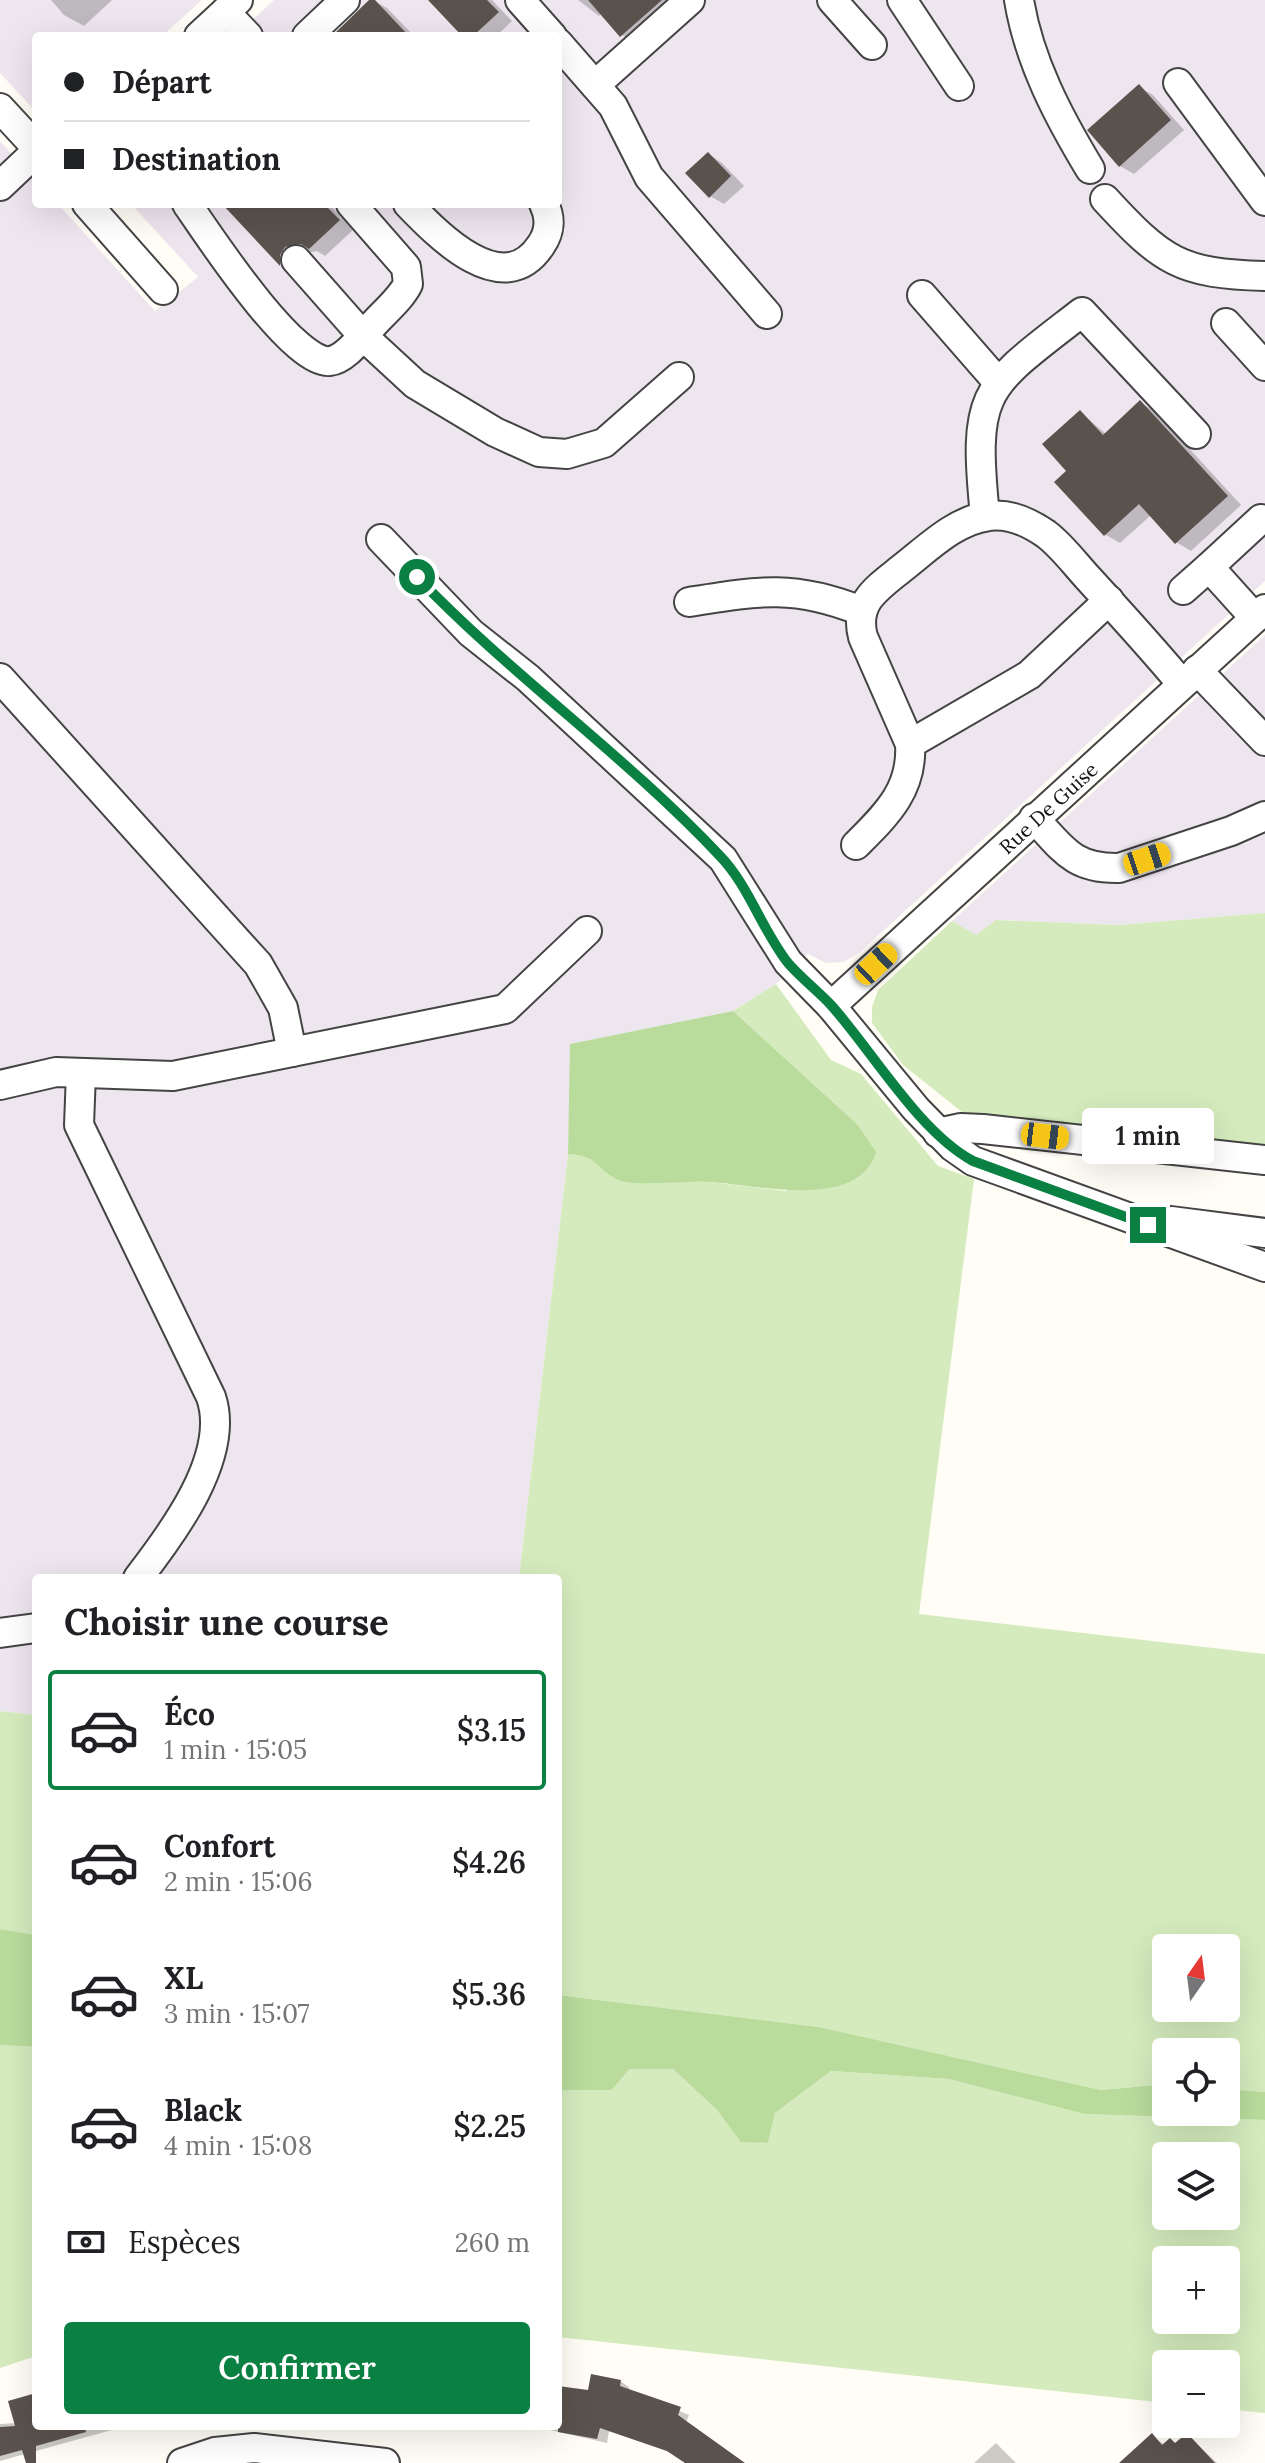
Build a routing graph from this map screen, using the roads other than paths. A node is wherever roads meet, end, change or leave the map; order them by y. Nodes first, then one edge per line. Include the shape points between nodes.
1 (520, 0) edge
2 (690, 0) edge
3 (832, 0) edge
4 (902, 0) edge
5 (1019, 0) edge
6 (352, 3) edge
7 (231, 6) edge
8 (203, 32) edge
9 (246, 32) edge
10 (312, 32) edge
11 (548, 32) edge
12 (872, 45) dead end
13 (562, 48) edge
14 (1178, 83) dead end
15 (595, 85) junction
16 (959, 86) dead end
17 (0, 108) edge
18 (32, 145) edge
19 (32, 154) edge
20 (1090, 169) dead end
21 (0, 186) edge
22 (1105, 199) dead end
23 (1265, 201) edge
24 (91, 208) edge
25 (190, 208) edge
26 (354, 208) edge
27 (412, 208) edge
28 (545, 208) edge
29 (296, 260) dead end
30 (1265, 276) edge
31 (163, 290) dead end
32 (922, 295) dead end
33 (767, 314) dead end
34 (1226, 323) dead end
35 (363, 336) junction
36 (1265, 366) edge
37 (679, 377) dead end
38 (997, 381) junction
39 (1196, 434) dead end
40 (985, 516) junction
41 (1261, 519) dead end
42 (381, 539) dead end
43 (1209, 567) junction
44 (1183, 590) dead end
45 (1109, 600) junction
46 (689, 602) dead end
47 (861, 611) junction
48 (1260, 614) edge
49 (1190, 677) junction
50 (0, 678) edge
51 (1265, 741) edge
52 (910, 744) junction
53 (1265, 816) edge
54 (1034, 818) junction
55 (856, 845) dead end
56 (587, 931) dead end
57 (831, 1006) junction
58 (292, 1052) junction
59 (81, 1073) junction
60 (0, 1085) edge
61 (938, 1133) junction
62 (1265, 1160) edge
63 (1119, 1214) junction
64 (1265, 1233) edge
65 (1265, 1267) edge
66 (141, 1574) edge
67 (32, 1629) edge
68 (0, 1633) edge
69 (182, 2463) edge
70 (385, 2463) edge

1 - 11 street
2 - 15 street
3 - 12 street
4 - 16 street
5 - 20 street via 1038,72
6 - 10 street
7 - 8 street
7 - 9 street
13 - 15 street
14 - 23 street
15 - 33 street via 628,131 649,177
17 - 18 street
19 - 21 street
22 - 30 street via 1139,235 1188,267 1214,275
24 - 31 street
25 - 35 street via 254,300 308,354 329,361
26 - 35 street via 409,275 405,289
27 - 28 street via 459,252 499,266 522,262 537,250 548,230
29 - 35 street
32 - 38 street
34 - 36 street
35 - 37 street via 415,384 524,447 555,455 604,443
38 - 39 street via 1082,312
38 - 40 street via 980,427
40 - 45 street via 1003,516 1037,528
40 - 47 street via 958,526 882,584
41 - 43 street
42 - 57 street via 471,633 528,678 723,859 788,962
43 - 44 street
43 - 48 street
45 - 49 street
45 - 52 street via 1029,675
46 - 47 street via 756,591 798,591
47 - 52 street via 859,622 870,656
48 - 49 street, Rue De Guise
49 - 51 street
49 - 54 street, Rue De Guise
50 - 58 street via 258,964 283,1008
52 - 55 street via 909,775 902,793
53 - 54 street via 1119,868 1072,859
54 - 57 street, Rue De Guise
56 - 58 street via 505,1009
57 - 61 street
58 - 59 street via 173,1076
59 - 60 street via 36,1074
59 - 66 street via 79,1125 215,1407 212,1445 196,1490
61 - 62 street via 983,1129
61 - 63 street via 973,1161
63 - 64 street
63 - 65 street
67 - 68 street
69 - 70 street via 254,2448

